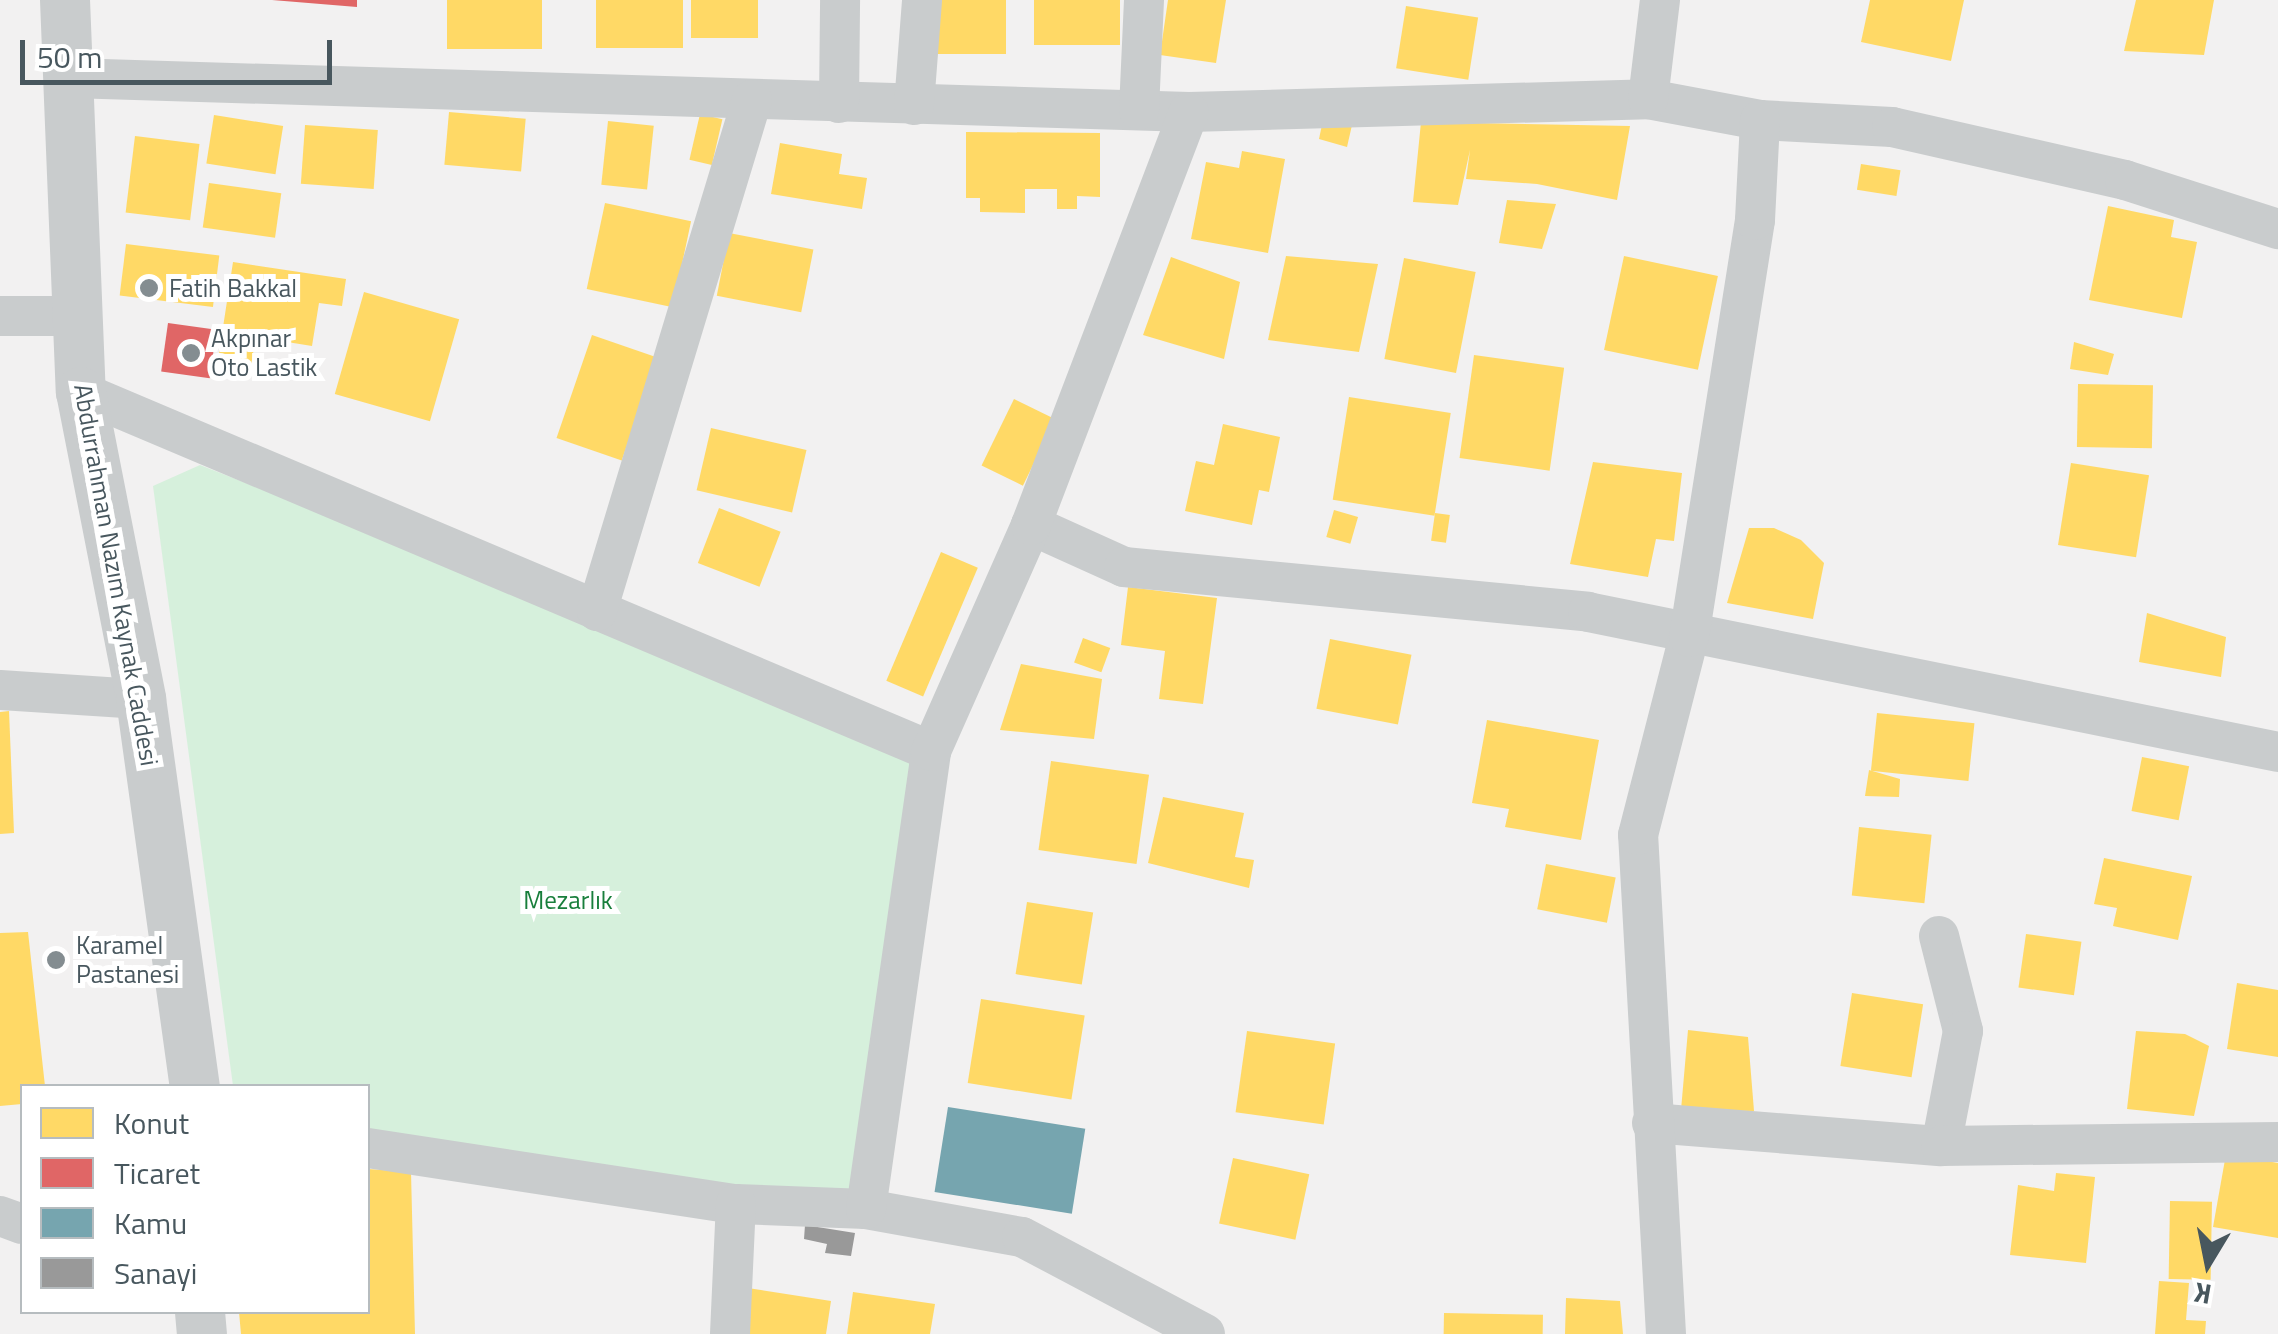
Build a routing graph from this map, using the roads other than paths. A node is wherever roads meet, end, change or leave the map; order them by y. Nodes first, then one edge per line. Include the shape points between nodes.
1 (64, 0) edge
2 (840, 0) edge
3 (922, 0) edge
4 (1144, 0) edge
5 (1660, 0) edge
6 (70, 78) junction
7 (1648, 99) junction
8 (752, 100) junction
9 (839, 103) junction
10 (914, 106) junction
11 (1138, 110) junction
12 (1189, 112) junction
13 (1760, 120) junction
14 (2278, 229) edge
15 (0, 316) edge
16 (78, 316) junction
17 (82, 392) junction
18 (1031, 525) junction
19 (597, 612) junction
20 (1689, 637) junction
21 (0, 690) edge
22 (141, 698) junction
23 (931, 751) junction
24 (2278, 752) edge
25 (1939, 936) dead end
26 (195, 1084) edge
27 (1652, 1122) junction
28 (2278, 1142) edge
29 (1941, 1146) junction
30 (370, 1148) edge
31 (736, 1204) junction
32 (866, 1210) junction
33 (1198, 1332) edge
34 (730, 1334) edge
35 (1666, 1334) edge

1 - 6 street, Abdurrahman Nazım Kaynak Caddesi
2 - 9 street
3 - 10 street
4 - 11 street
5 - 7 street
6 - 8 street
6 - 16 street, Abdurrahman Nazım Kaynak Caddesi
7 - 12 street
7 - 13 street
8 - 9 street
8 - 19 street
9 - 10 street
10 - 11 street
11 - 12 street
12 - 18 street
13 - 14 street via 1892,127 2124,180
13 - 20 street via 1755,220
15 - 16 street
16 - 17 street, Abdurrahman Nazım Kaynak Caddesi
17 - 19 street
17 - 22 street, Abdurrahman Nazım Kaynak Caddesi
18 - 20 street via 1124,566 1588,612
18 - 23 street
19 - 23 street
20 - 24 street
20 - 27 street via 1638,834
21 - 22 street
22 - 26 street, Abdurrahman Nazım Kaynak Caddesi
23 - 32 street
25 - 29 street via 1963,1031
27 - 29 street
27 - 35 street
28 - 29 street
30 - 31 street
31 - 32 street
31 - 34 street
32 - 33 street via 1022,1237

